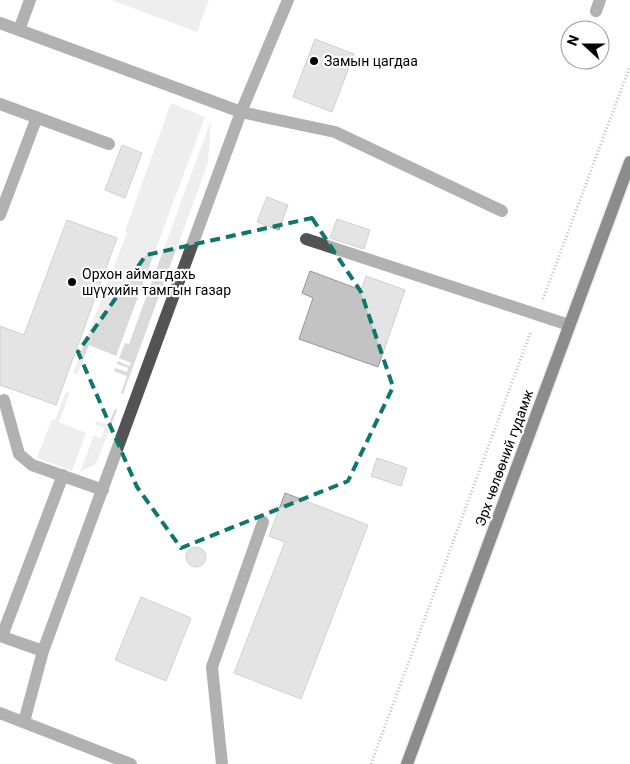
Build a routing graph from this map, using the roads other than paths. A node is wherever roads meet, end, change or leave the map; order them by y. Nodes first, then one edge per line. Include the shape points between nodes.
1 (30, 0) edge
2 (288, 0) edge
3 (0, 23) edge
4 (19, 30) junction
5 (0, 104) edge
6 (241, 112) junction
7 (37, 117) junction
8 (109, 144) dead end
9 (630, 162) edge
10 (502, 211) dead end
11 (0, 215) edge
12 (306, 239) dead end
13 (569, 325) junction
14 (4, 400) dead end
15 (63, 475) junction
16 (103, 490) junction
17 (263, 522) dead end
18 (1, 636) edge
19 (43, 651) junction
20 (0, 713) edge
21 (24, 722) junction
22 (131, 764) edge
23 (222, 764) edge
24 (407, 764) edge

1 - 4 street
2 - 6 street
3 - 4 street
4 - 6 street
5 - 7 street
6 - 10 street via 335,132
6 - 16 street
7 - 8 street
7 - 11 street
9 - 13 main road, Эрх чөлөөний гудамж
12 - 13 street
13 - 24 main road, Эрх чөлөөний гудамж
14 - 15 street via 22,458 32,465
15 - 16 street
15 - 18 street
16 - 19 street
17 - 23 street via 212,667
18 - 19 street
19 - 21 street
20 - 21 street
21 - 22 street

